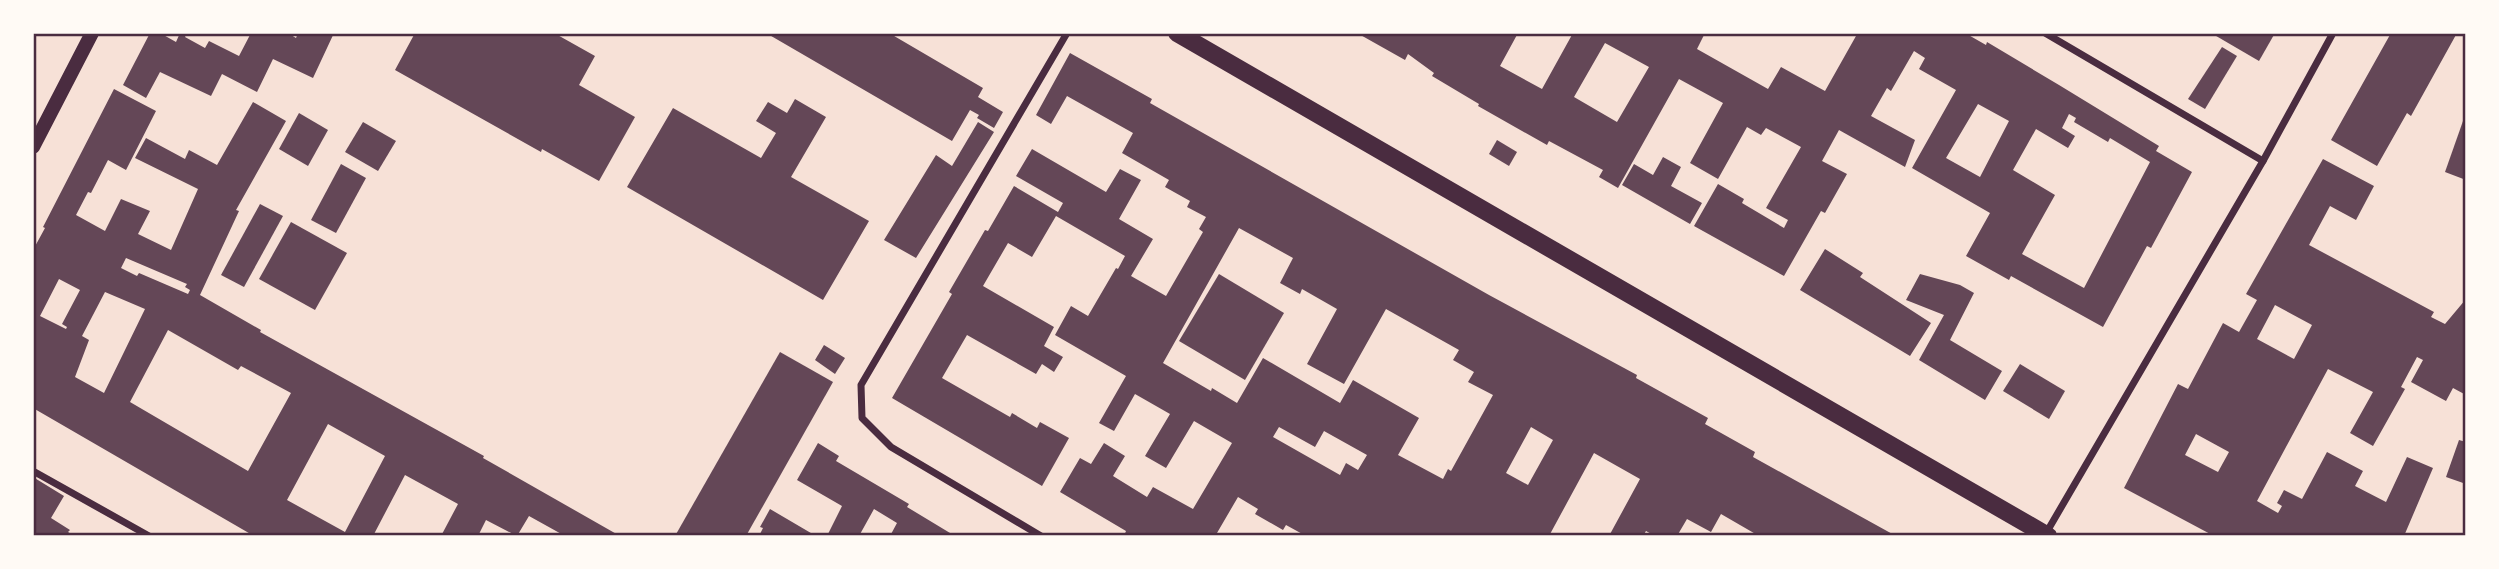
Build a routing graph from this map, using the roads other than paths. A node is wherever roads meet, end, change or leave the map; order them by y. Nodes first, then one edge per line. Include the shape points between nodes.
1 (92, 33) edge
2 (1067, 33) edge
3 (1177, 33) edge
4 (2045, 33) edge
5 (2333, 33) edge
6 (33, 148) edge
7 (2263, 161) junction
8 (33, 471) edge
9 (2046, 535) edge
10 (149, 536) edge
11 (1041, 536) edge

1 - 6 main road
2 - 11 street via 861,385 862,418 891,447
3 - 9 main road
4 - 7 street
5 - 7 street
7 - 9 street
8 - 10 street

